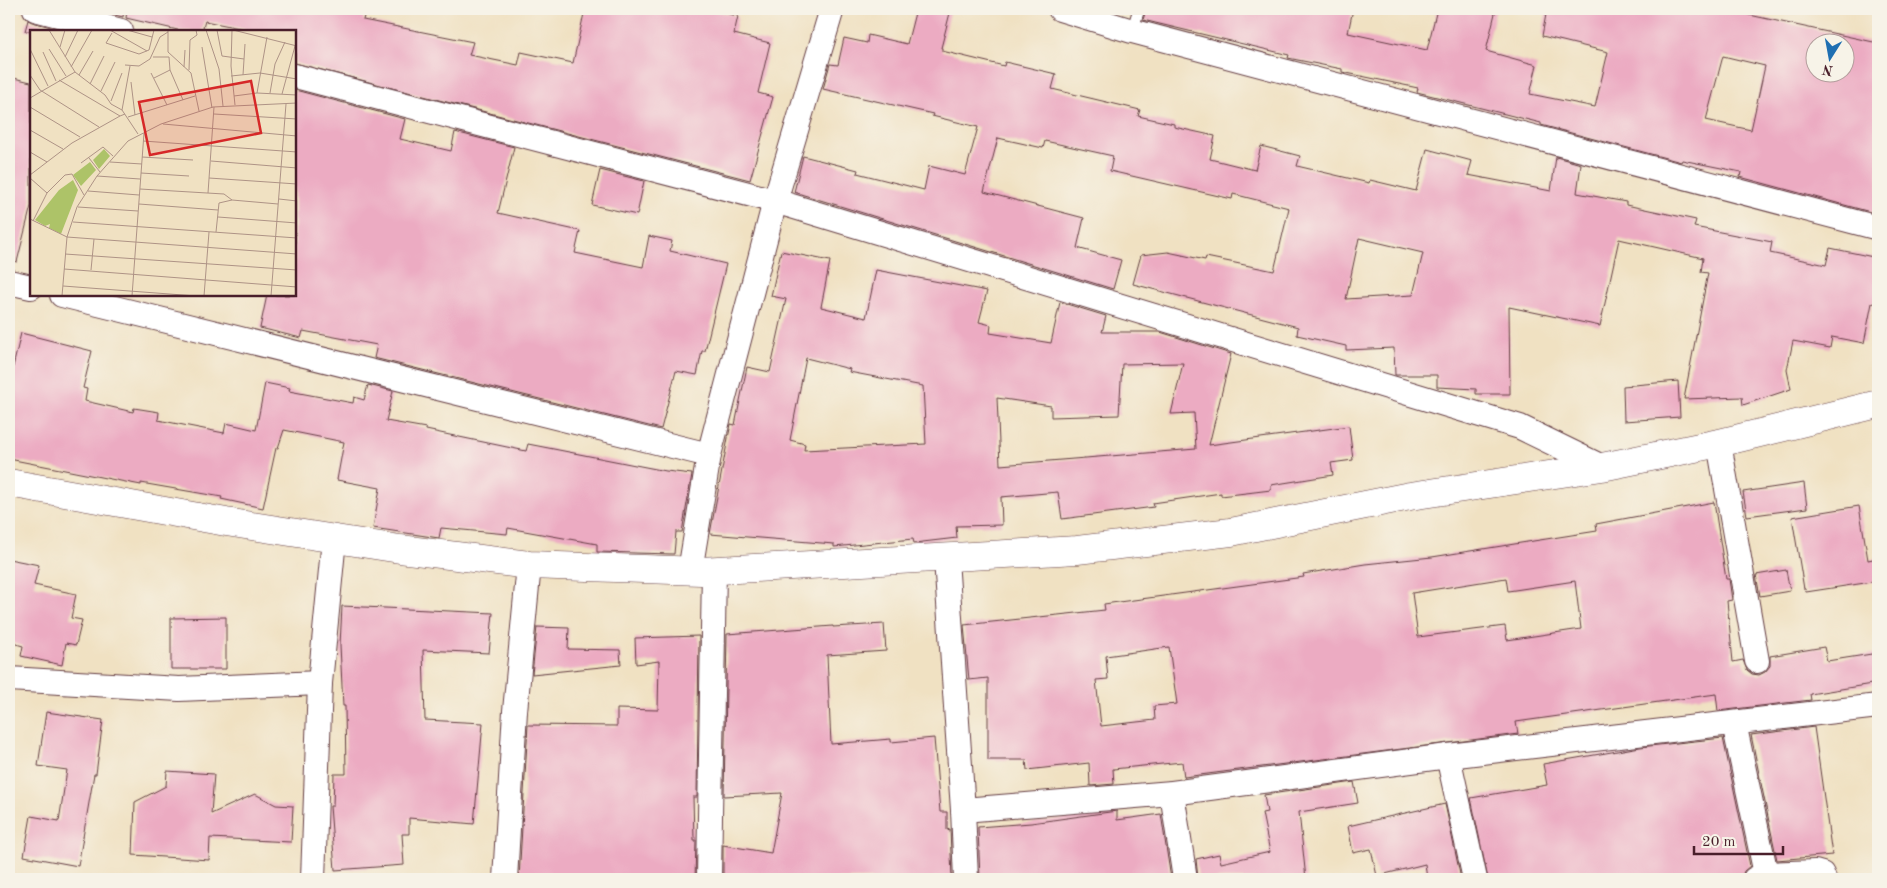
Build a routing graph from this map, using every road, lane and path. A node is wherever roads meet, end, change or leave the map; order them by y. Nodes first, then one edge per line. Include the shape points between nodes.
1 (34, 9) edge
2 (832, 9) edge
3 (1060, 9) edge
4 (1136, 20) edge
5 (117, 30) edge
6 (296, 76) edge
7 (775, 201) junction
8 (1878, 228) edge
9 (9, 282) edge
10 (30, 287) edge
11 (66, 296) edge
12 (1878, 404) edge
13 (1719, 443) junction
14 (709, 455) junction
15 (1602, 467) junction
16 (9, 483) edge
17 (334, 539) junction
18 (946, 558) junction
19 (529, 565) junction
20 (702, 570) junction
21 (1757, 661) dead end
22 (9, 679) edge
23 (320, 683) junction
24 (1878, 706) edge
25 (1734, 723) junction
26 (1448, 756) junction
27 (1172, 793) junction
28 (963, 810) junction
29 (1760, 877) edge
30 (313, 879) edge
31 (505, 879) edge
32 (709, 879) edge
33 (966, 879) edge
34 (1185, 879) edge
35 (1475, 879) edge
36 (1824, 879) edge

1 - 5 street
2 - 7 street
3 - 4 street
4 - 8 street
6 - 7 street
7 - 14 street
7 - 15 street via 1520,427
9 - 10 street
11 - 14 street
12 - 13 main road
13 - 15 main road
13 - 21 street
14 - 20 street
15 - 18 main road via 1410,496 1231,532 1077,550
16 - 17 main road
17 - 19 main road
17 - 23 street
18 - 20 main road
18 - 28 street
19 - 20 main road
19 - 31 street via 515,711
20 - 32 street
22 - 23 street via 180,689
23 - 30 street
24 - 25 street
25 - 26 street
25 - 29 street
26 - 27 street
26 - 35 street
27 - 28 street
27 - 34 street
28 - 33 street
29 - 36 street via 1816,872

